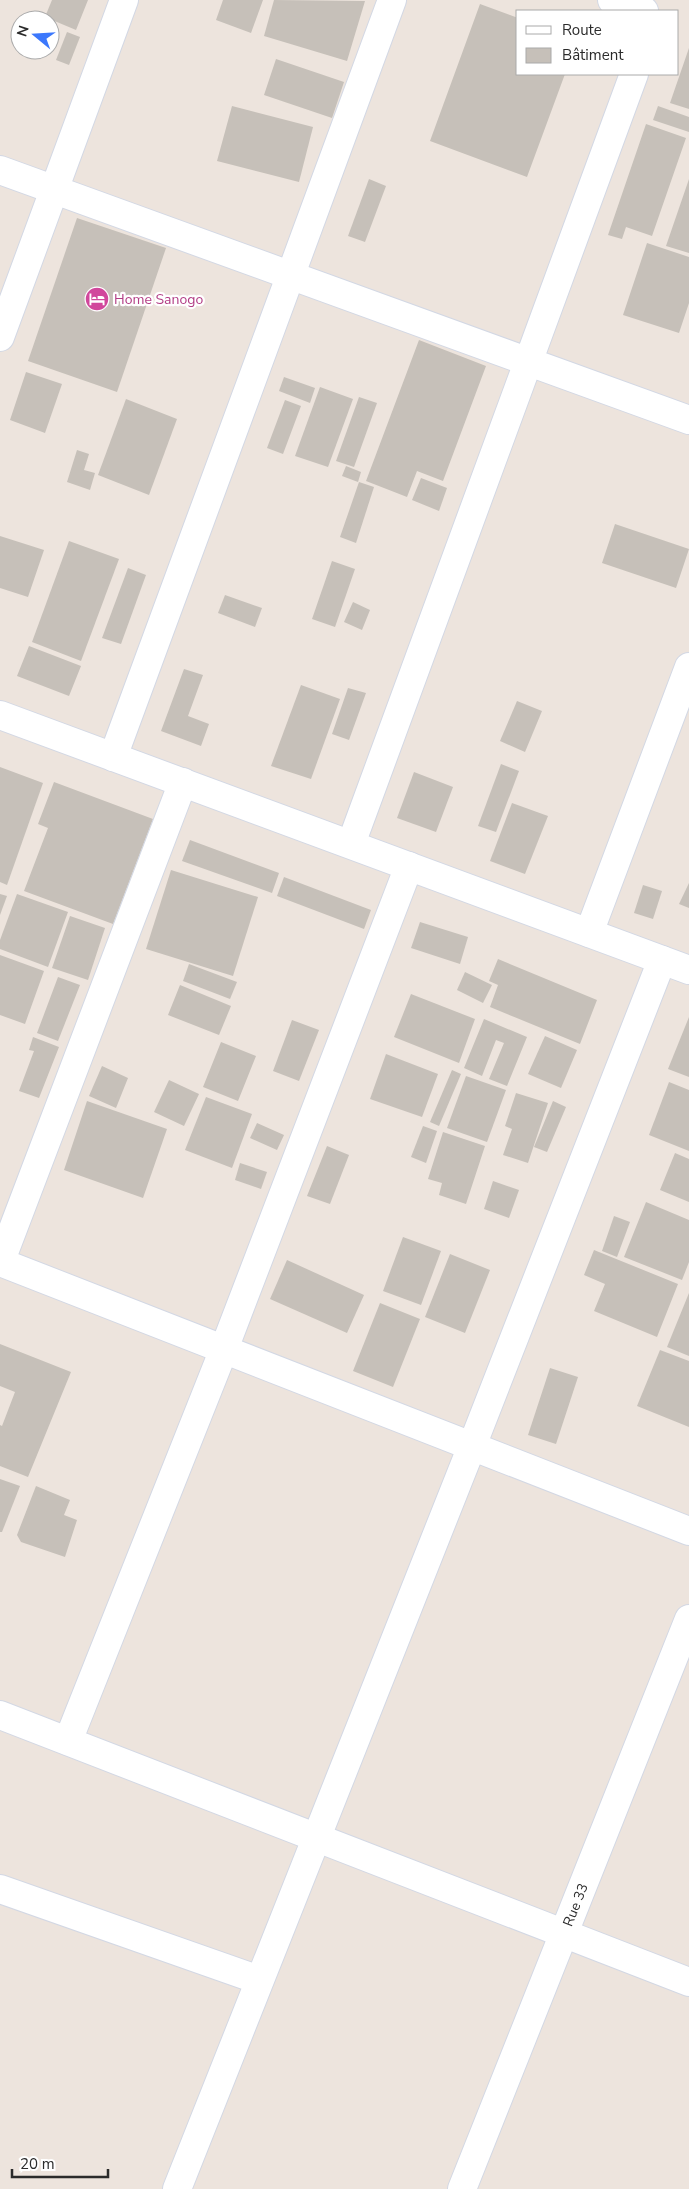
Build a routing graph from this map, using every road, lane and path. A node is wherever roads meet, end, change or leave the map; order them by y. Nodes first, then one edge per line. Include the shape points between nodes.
1 (124, 0) edge
2 (392, 0) edge
3 (612, 0) edge
4 (641, 10) edge
5 (634, 75) edge
6 (0, 170) edge
7 (54, 190) junction
8 (291, 275) junction
9 (0, 337) edge
10 (528, 361) junction
11 (689, 420) edge
12 (689, 667) edge
13 (0, 715) edge
14 (113, 757) junction
15 (183, 782) junction
16 (350, 844) junction
17 (409, 866) junction
18 (589, 933) junction
19 (662, 960) junction
20 (689, 970) edge
21 (0, 1262) edge
22 (224, 1349) junction
23 (472, 1446) junction
24 (689, 1531) edge
25 (689, 1619) edge
26 (0, 1715) edge
27 (68, 1741) junction
28 (315, 1837) junction
29 (0, 1888) edge
30 (563, 1933) junction
31 (259, 1980) junction
32 (689, 1982) edge
33 (176, 2189) edge
34 (462, 2189) edge

1 - 7 street
2 - 8 street
3 - 4 street
5 - 10 street
6 - 7 street
7 - 8 street
7 - 9 street
8 - 10 street
8 - 14 street
10 - 11 street
10 - 16 street
12 - 18 street
13 - 14 street
14 - 15 street
15 - 16 street
15 - 21 street
16 - 17 street
17 - 18 street
17 - 22 street
18 - 19 street
19 - 20 street
19 - 23 street
21 - 22 street
22 - 23 street
22 - 27 street
23 - 24 street
23 - 28 street
25 - 30 street, Rue 33
26 - 27 street
27 - 28 street
28 - 30 street
28 - 31 street
29 - 31 street
30 - 32 street
30 - 34 street, Rue 33
31 - 33 street

